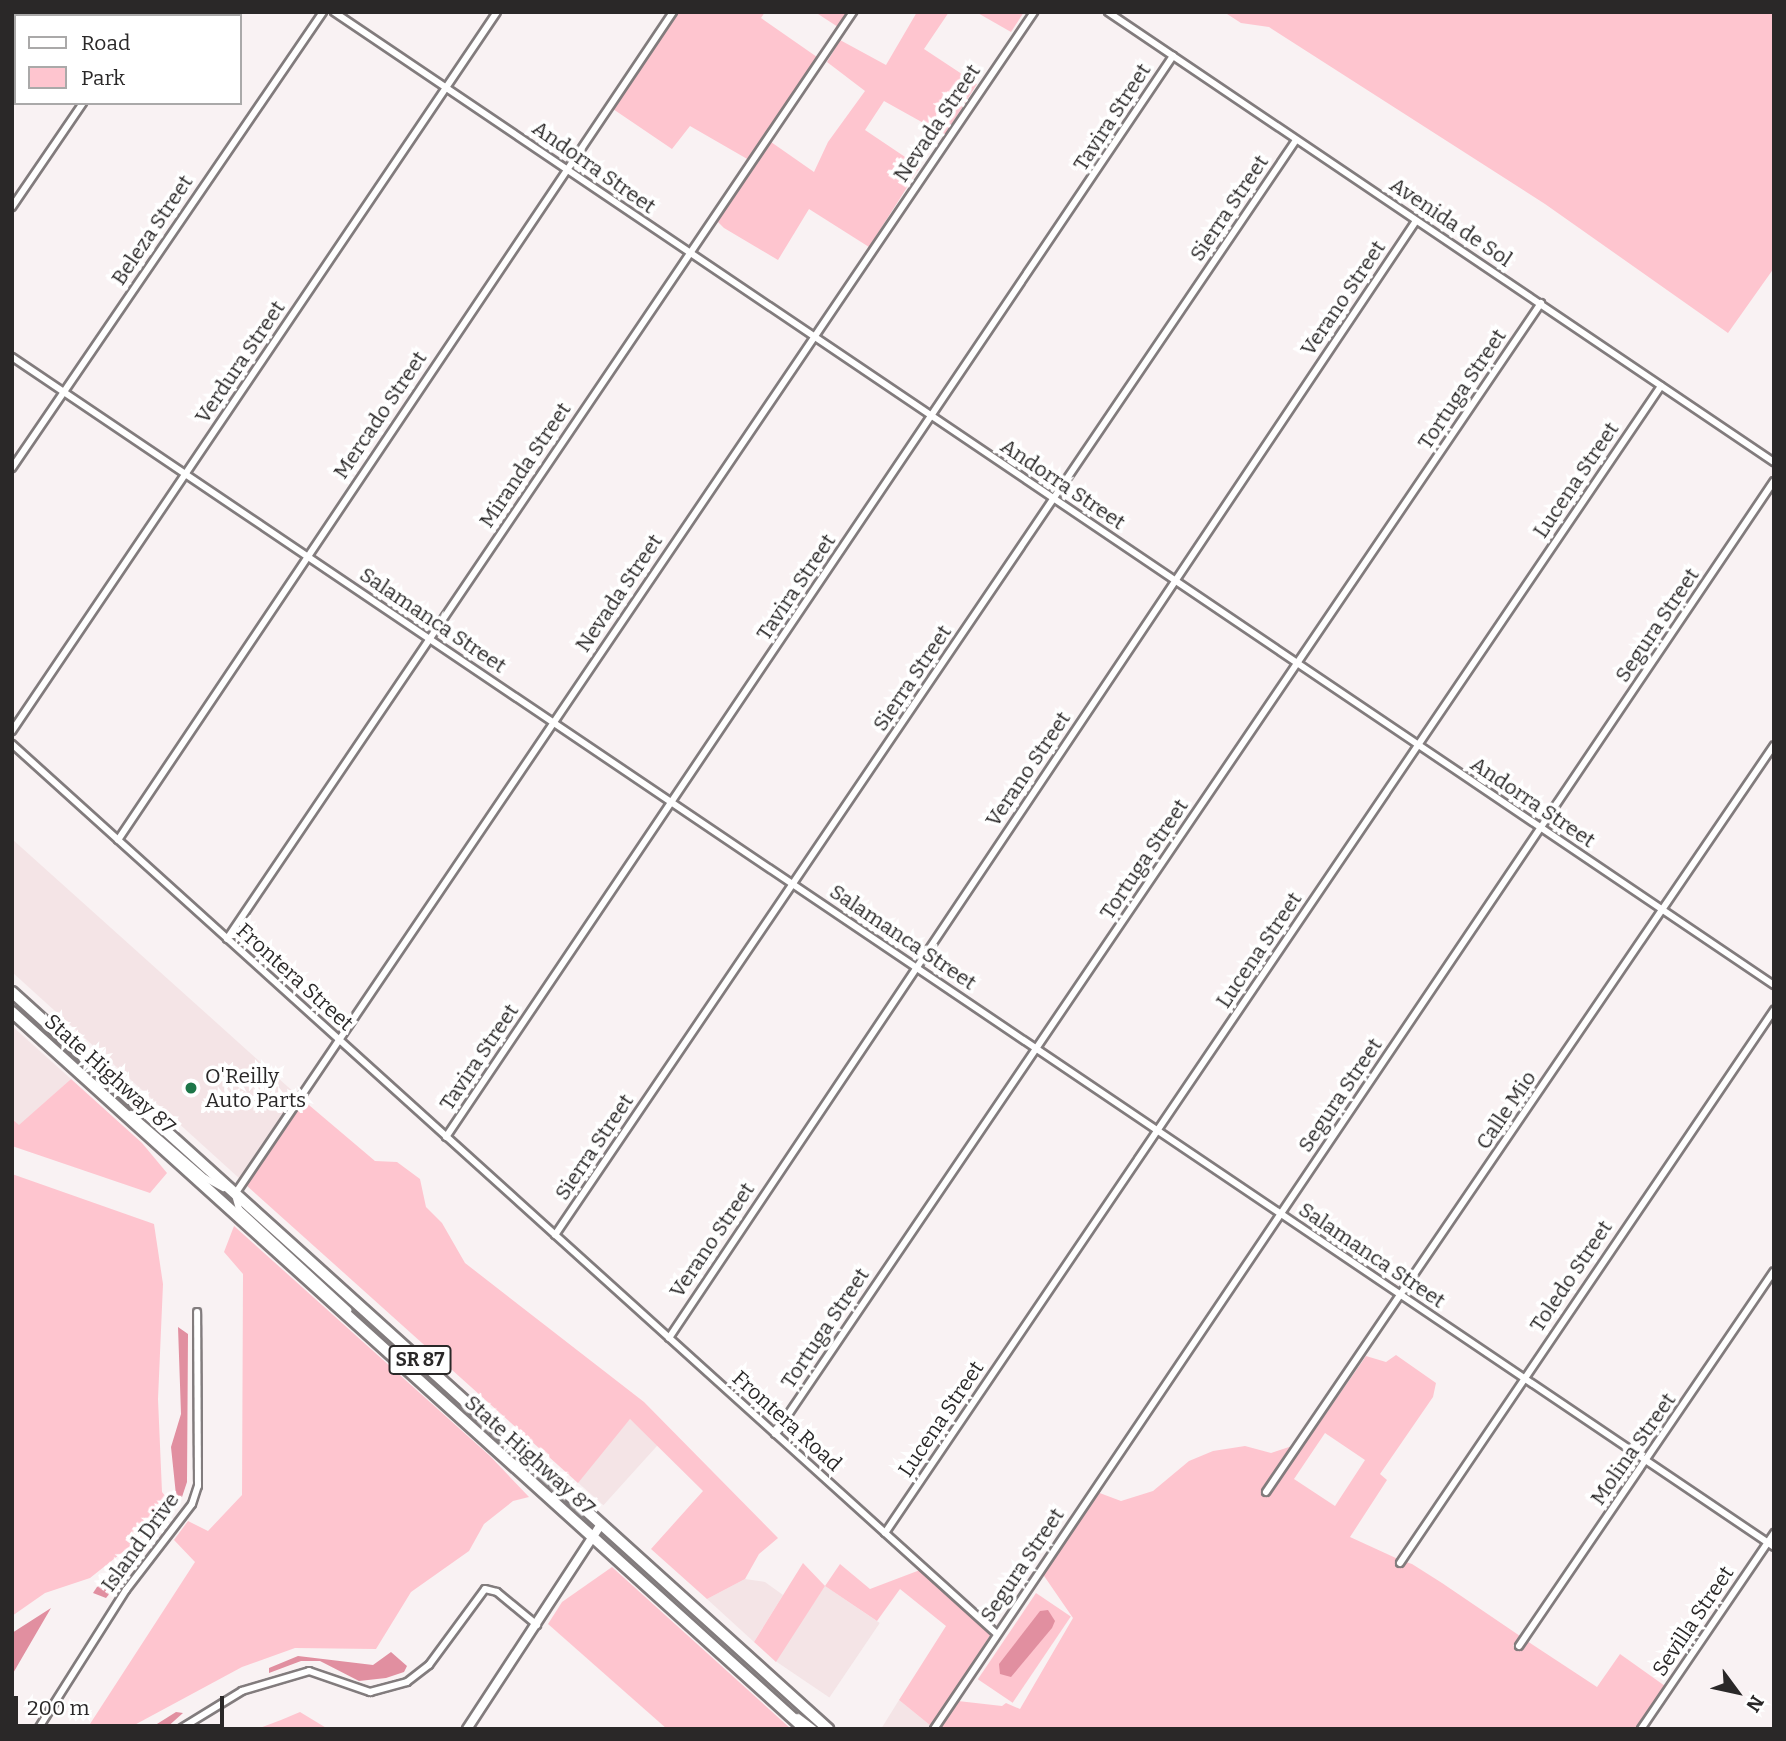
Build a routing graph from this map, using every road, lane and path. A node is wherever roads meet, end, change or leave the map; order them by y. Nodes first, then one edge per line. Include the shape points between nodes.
1 (323, 12) edge
2 (334, 12) edge
3 (496, 12) edge
4 (673, 12) edge
5 (853, 12) edge
6 (1034, 12) edge
7 (1108, 12) edge
8 (1173, 56) junction
9 (446, 87) junction
10 (82, 105) edge
11 (1296, 140) junction
12 (567, 170) junction
13 (12, 208) edge
14 (1416, 221) junction
15 (690, 254) junction
16 (1541, 303) junction
17 (814, 337) junction
18 (12, 357) edge
19 (1661, 386) junction
20 (63, 391) junction
21 (934, 417) junction
22 (1774, 462) edge
23 (12, 468) edge
24 (186, 474) junction
25 (1774, 481) edge
26 (1055, 500) junction
27 (306, 556) junction
28 (1175, 582) junction
29 (428, 637) junction
30 (1296, 664) junction
31 (552, 722) junction
32 (12, 731) edge
33 (12, 744) edge
34 (1418, 745) junction
35 (1774, 745) edge
36 (670, 803) junction
37 (1542, 830) junction
38 (118, 839) junction
39 (793, 884) junction
40 (1662, 909) junction
41 (227, 939) junction
42 (915, 967) junction
43 (1774, 985) edge
44 (12, 992) edge
45 (1774, 1010) edge
46 (12, 1012) edge
47 (338, 1040) junction
48 (1036, 1049) junction
49 (112, 1102) junction
50 (1159, 1132) junction
51 (446, 1137) junction
52 (235, 1194) junction
53 (1281, 1214) junction
54 (555, 1235) junction
55 (1774, 1271) edge
56 (1402, 1297) junction
57 (197, 1312) dead end
58 (361, 1328) junction
59 (669, 1338) junction
60 (1522, 1377) junction
61 (775, 1434) junction
62 (1648, 1460) junction
63 (1266, 1492) dead end
64 (601, 1524) junction
65 (885, 1533) junction
66 (1774, 1533) edge
67 (592, 1537) junction
68 (1771, 1544) edge
69 (1400, 1563) dead end
70 (537, 1625) junction
71 (996, 1633) junction
72 (1518, 1646) dead end
73 (773, 1700) junction
74 (38, 1729) edge
75 (180, 1729) edge
76 (467, 1729) edge
77 (805, 1729) edge
78 (814, 1729) edge
79 (828, 1729) edge
80 (934, 1729) edge
81 (1641, 1729) edge

1 - 20 street, Beleza Street
2 - 9 street, Andorra Street
3 - 9 street, Verdura Street
4 - 12 street, Mercado Street
5 - 15 street, Miranda Street
6 - 17 street, Nevada Street
7 - 8 street, Avenida de Sol
8 - 11 street, Avenida de Sol
8 - 21 street, Tavira Street
9 - 12 street, Andorra Street
9 - 24 street, Verdura Street
10 - 13 street
11 - 14 street, Avenida de Sol
11 - 26 street, Sierra Street
12 - 15 street, Andorra Street
12 - 27 street, Mercado Street
14 - 16 street, Avenida de Sol
14 - 28 street, Verano Street
15 - 17 street, Andorra Street
15 - 29 street, Miranda Street
16 - 19 street, Avenida de Sol
16 - 30 street, Tortuga Street
17 - 21 street, Andorra Street
17 - 31 street, Nevada Street
18 - 20 street, Salamanca Street
19 - 22 street, Avenida de Sol
19 - 34 street, Lucena Street
20 - 23 street, Beleza Street
20 - 24 street, Salamanca Street
21 - 26 street, Andorra Street
21 - 36 street, Tavira Street
24 - 27 street, Salamanca Street
24 - 32 street, Verdura Street
25 - 37 street, Segura Street
26 - 28 street, Andorra Street
26 - 39 street, Sierra Street
27 - 29 street, Salamanca Street
27 - 38 street, Mercado Street
28 - 30 street, Andorra Street
28 - 42 street, Verano Street
29 - 31 street, Salamanca Street
29 - 41 street, Miranda Street
30 - 34 street, Andorra Street
30 - 48 street, Tortuga Street
31 - 36 street, Salamanca Street
31 - 47 street, Nevada Street
33 - 38 street, Frontera Street
34 - 37 street, Andorra Street
34 - 50 street, Lucena Street
35 - 40 street, Calle Mio
36 - 39 street, Salamanca Street
36 - 51 street, Tavira Street
37 - 40 street, Andorra Street
37 - 53 street, Segura Street
38 - 41 street, Frontera Street
39 - 42 street, Salamanca Street
39 - 54 street, Sierra Street
40 - 43 street, Andorra Street
40 - 56 street, Calle Mio
41 - 47 street, Frontera Street
42 - 48 street, Salamanca Street
42 - 59 street, Verano Street
44 - 52 highway, SR 87
45 - 60 street, Toledo Street
46 - 49 highway, State Highway 87 / SR 87
47 - 51 street, Frontera Street
47 - 52 street, Nevada Street
48 - 50 street, Salamanca Street
48 - 61 street, Tortuga Street
49 - 52 street via 142,1121 205,1178
49 - 58 highway, State Highway 87 / SR 87
50 - 53 street, Salamanca Street
50 - 65 street, Lucena Street
51 - 54 street, Frontera Street
52 - 58 street via 239,1209 341,1301
52 - 64 highway, SR 87
53 - 56 street, Salamanca Street
53 - 71 street, Segura Street
54 - 59 street, Frontera Road
55 - 62 street, Molina Street
56 - 60 street, Salamanca Street
56 - 63 street, Calle Mio
57 - 74 street, Island Drive via 198,1486 192,1504 106,1620
58 - 67 highway, State Highway 87 / SR 87
59 - 61 street, Frontera Road
60 - 62 street, Salamanca Street
60 - 69 street, Toledo Street
61 - 65 street, Frontera Road
62 - 68 street, Salamanca Street
62 - 72 street, Molina Street
64 - 67 street
64 - 79 highway, SR 87
65 - 71 street, Frontera Road
66 - 68 street, Sevilla Street
67 - 70 street
67 - 73 highway, State Highway 87 / SR 87
68 - 81 street, Sevilla Street
70 - 75 street via 497,1591 485,1589 429,1665 407,1682 370,1692 309,1671 242,1690
70 - 76 street
71 - 80 street, Segura Street
73 - 77 highway, State Highway 87 / SR 87
73 - 78 street

